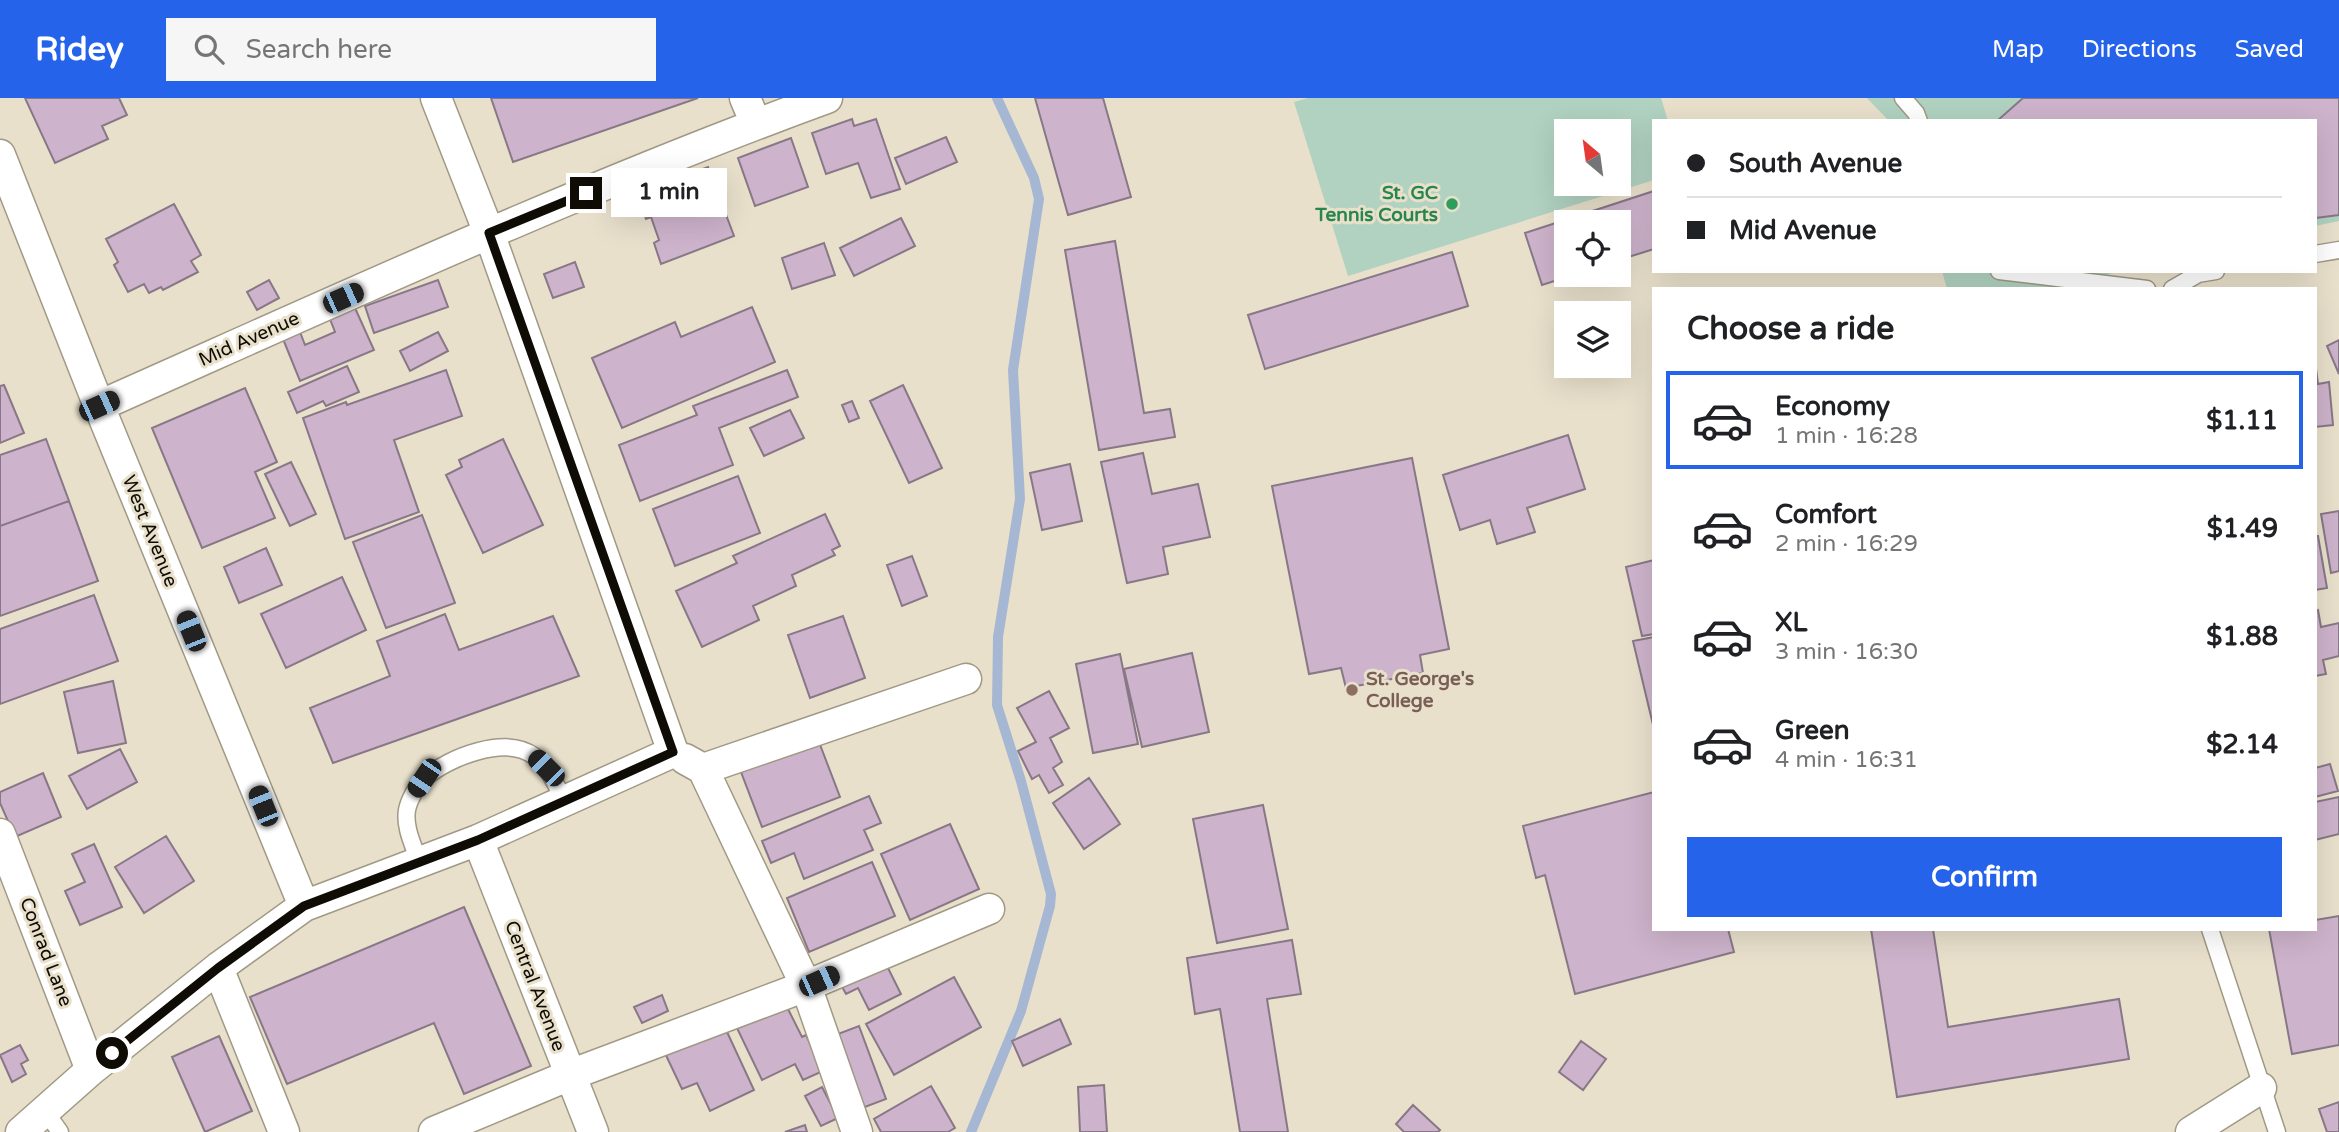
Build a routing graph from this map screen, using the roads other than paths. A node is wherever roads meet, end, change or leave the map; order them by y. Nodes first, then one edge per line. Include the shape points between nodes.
1 (436, 98) edge
2 (827, 98) edge
3 (1903, 98) edge
4 (751, 111) edge
5 (1918, 119) edge
6 (0, 155) edge
7 (489, 233) junction
8 (2339, 250) edge
9 (2317, 254) edge
10 (2015, 273) edge
11 (2204, 273) edge
12 (2131, 287) edge
13 (2175, 287) edge
14 (99, 406) junction
15 (966, 679) dead end
16 (673, 752) junction
17 (703, 769) junction
18 (564, 800) junction
19 (0, 834) edge
20 (478, 840) junction
21 (419, 862) junction
22 (304, 906) junction
23 (989, 909) dead end
24 (2211, 931) edge
25 (218, 968) junction
26 (806, 986) junction
27 (91, 1070) junction
28 (570, 1075) junction
29 (2262, 1088) junction
30 (52, 1122) edge
31 (21, 1132) edge
32 (284, 1132) edge
33 (434, 1132) edge
34 (593, 1132) edge
35 (858, 1132) edge
36 (2191, 1132) edge
37 (2277, 1132) edge

1 - 7 street
2 - 4 street, Mid Avenue
3 - 5 lane
4 - 7 street, Mid Avenue
6 - 14 street, West Avenue
7 - 14 street, Mid Avenue
7 - 16 street
8 - 9 lane
10 - 12 lane
11 - 13 lane
14 - 22 street, West Avenue
15 - 17 street
16 - 17 street
16 - 18 street
17 - 26 street
18 - 20 street
18 - 21 lane via 534,756 519,748 476,752 424,778 412,795 407,825
19 - 27 street, Conrad Lane
20 - 21 street
20 - 28 street, Central Avenue
21 - 22 street
22 - 25 street
23 - 26 street
24 - 29 lane
25 - 27 street
25 - 32 street
26 - 28 street
26 - 35 street
27 - 30 street
28 - 33 street
28 - 34 street, Central Avenue
29 - 36 street
29 - 37 lane
30 - 31 street

